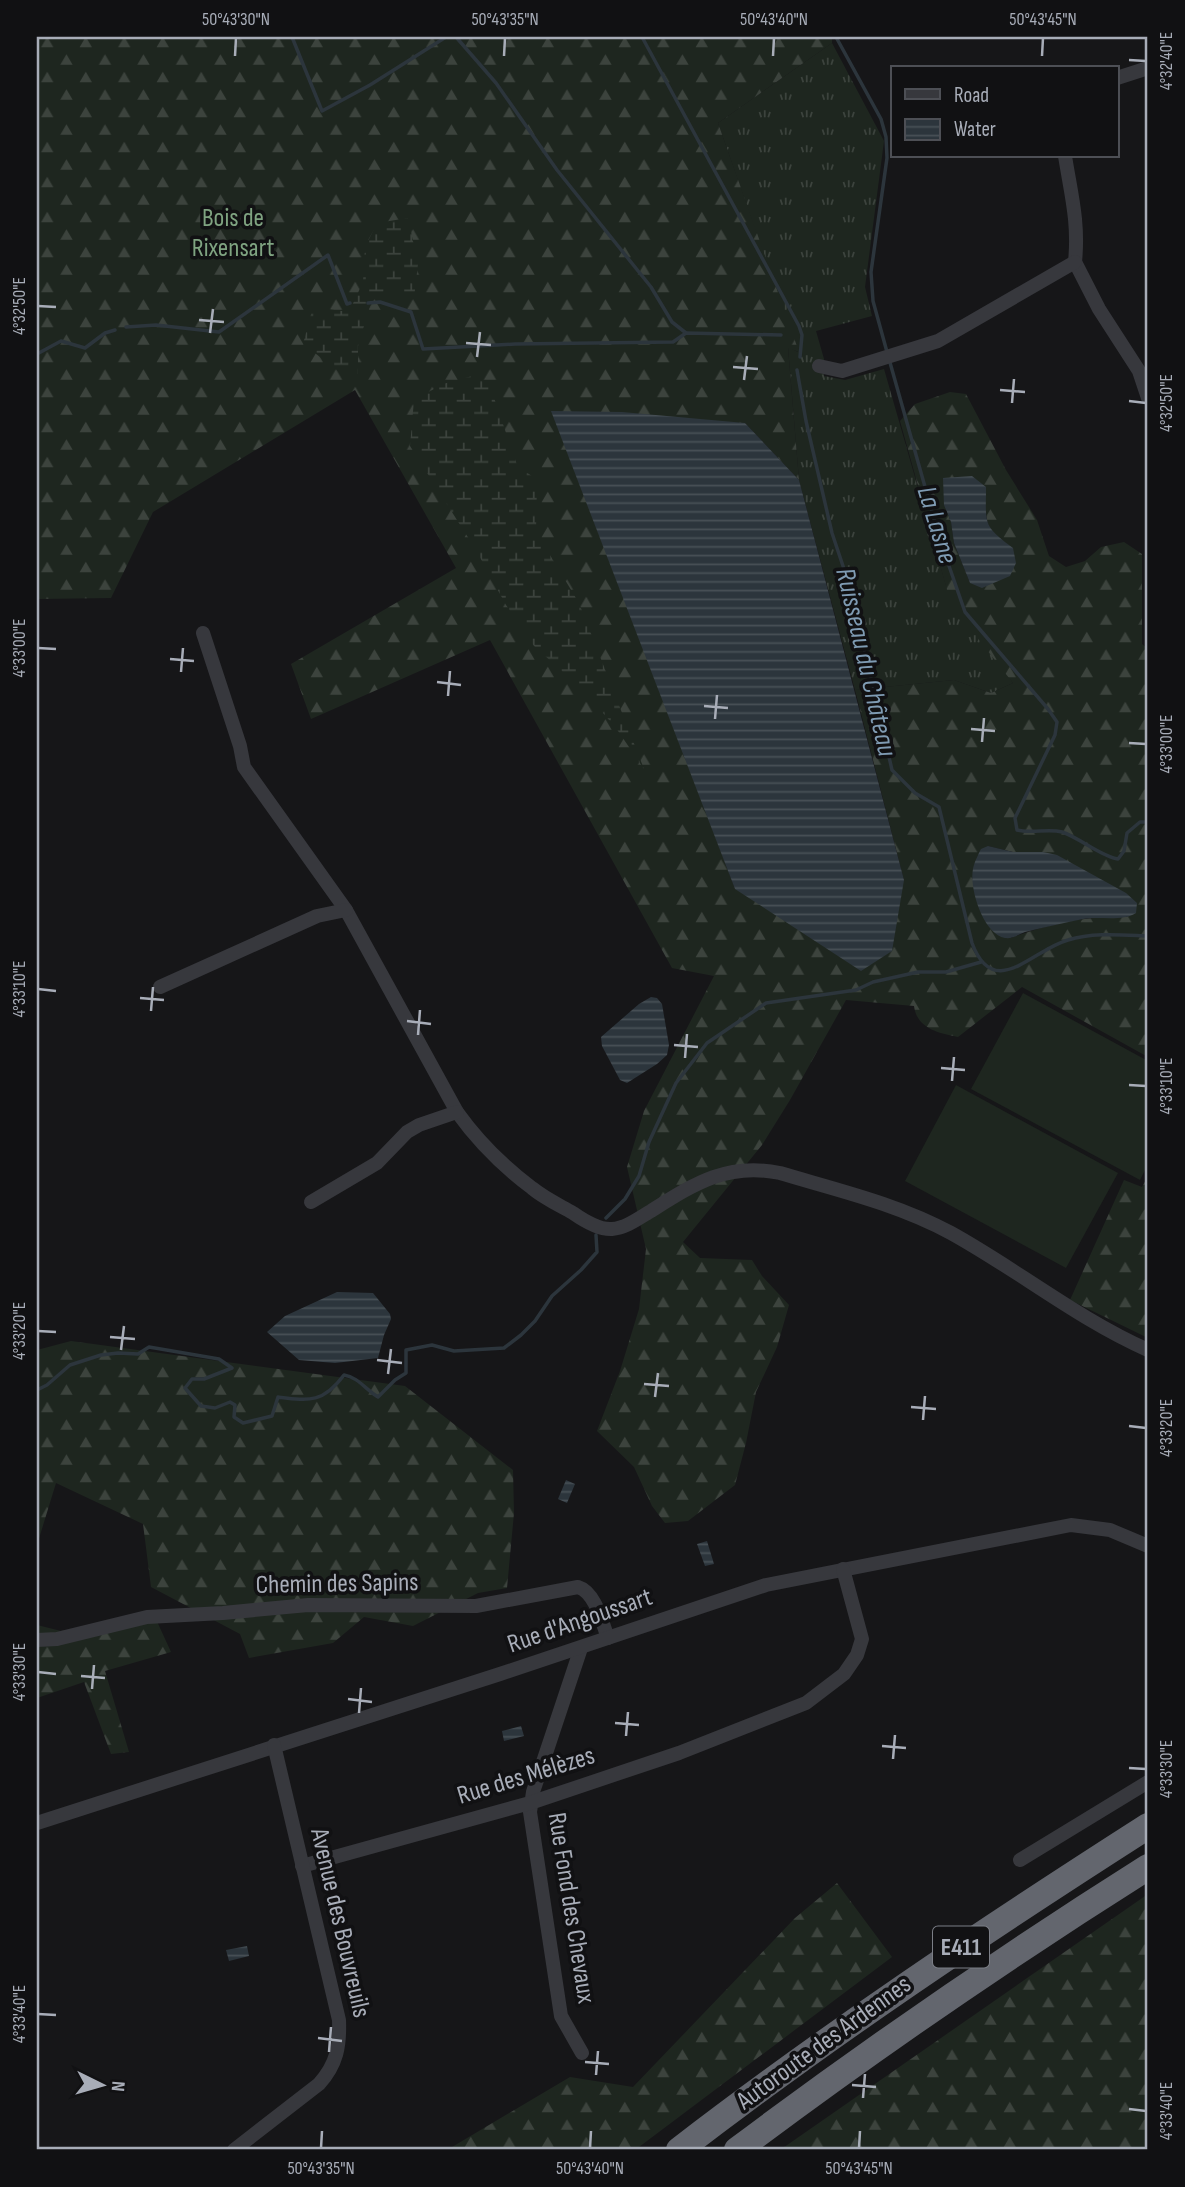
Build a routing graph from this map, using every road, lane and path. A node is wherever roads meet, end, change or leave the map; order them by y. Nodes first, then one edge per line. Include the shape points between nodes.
1 (1148, 68) edge
2 (1118, 78) edge
3 (1065, 158) edge
4 (1074, 262) junction
5 (819, 366) dead end
6 (1148, 398) edge
7 (203, 633) dead end
8 (346, 909) junction
9 (160, 987) dead end
10 (457, 1112) junction
11 (311, 1202) dead end
12 (1148, 1350) edge
13 (1148, 1546) edge
14 (843, 1569) junction
15 (608, 1638) junction
16 (37, 1640) edge
17 (580, 1648) junction
18 (274, 1745) junction
19 (1148, 1782) edge
20 (530, 1803) junction
21 (37, 1823) edge
22 (1148, 1826) edge
23 (1020, 1860) dead end
24 (302, 1866) junction
25 (1148, 1867) edge
26 (1148, 1888) edge
27 (582, 2053) dead end
28 (830, 2080) junction
29 (234, 2150) edge
30 (679, 2150) edge
31 (737, 2150) edge

1 - 2 street
3 - 4 street via 1077,232
4 - 5 street via 938,341 842,371
4 - 6 street via 1134,362
7 - 8 street via 242,765
8 - 9 street via 317,916
8 - 10 street
10 - 11 street via 407,1132 377,1163
10 - 12 street via 532,1188 598,1226 613,1229 628,1224 688,1187 735,1170 780,1173 899,1210 950,1233 1068,1307
13 - 14 street, Rue d'Angoussart via 1110,1530 1071,1525
14 - 15 street, Rue d'Angoussart via 766,1585
14 - 20 street, Rue des Mélèzes via 862,1639 844,1674 819,1695 679,1753
15 - 16 street, Chemin des Sapins via 591,1598 578,1587 476,1606 308,1605 148,1617
15 - 17 street, Rue d'Angoussart
17 - 18 street, Rue d'Angoussart
17 - 20 street, Rue Fond des Chevaux
18 - 21 street, Rue d'Angoussart
18 - 24 street, Avenue des Bouvreuils
19 - 23 street
20 - 24 street, Rue des Mélèzes
20 - 27 street, Rue Fond des Chevaux via 562,2016
22 - 30 highway, Autoroute des Ardennes / E411 via 946,1957 778,2074
24 - 29 street, Avenue des Bouvreuils via 339,2020 337,2057 319,2084
25 - 28 highway, Autoroute des Ardennes / E411
26 - 28 highway via 859,2078
28 - 31 highway, Autoroute des Ardennes / E411

